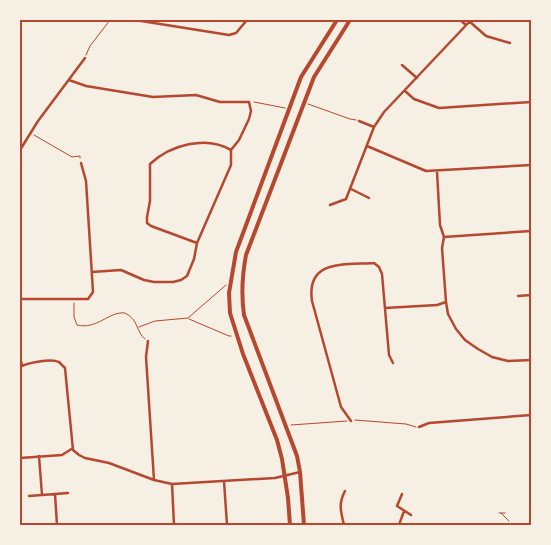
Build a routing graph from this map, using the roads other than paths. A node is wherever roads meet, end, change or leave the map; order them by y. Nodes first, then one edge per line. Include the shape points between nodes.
1 (135, 20) edge
2 (247, 20) edge
3 (337, 20) edge
4 (350, 20) edge
5 (460, 20) edge
6 (470, 21) edge
7 (466, 25) junction
8 (510, 43) dead end
9 (85, 58) road end
10 (402, 65) dead end
11 (416, 78) junction
12 (69, 80) junction
13 (404, 91) junction
14 (531, 102) edge
15 (359, 120) road end
16 (374, 127) junction
17 (367, 146) junction
18 (20, 150) edge
19 (231, 150) junction
20 (81, 164) road end
21 (531, 165) edge
22 (437, 172) junction
23 (351, 189) junction
24 (369, 198) dead end
25 (330, 205) dead end
26 (531, 231) edge
27 (444, 237) junction
28 (197, 243) junction
29 (92, 272) junction
30 (518, 296) dead end
31 (531, 296) edge
32 (20, 299) edge
33 (446, 302) junction
34 (385, 308) junction
35 (148, 341) road end
36 (20, 358) edge
37 (531, 360) edge
38 (393, 363) dead end
39 (21, 366) edge
40 (531, 415) edge
41 (351, 422) road end
42 (419, 427) road end
43 (73, 448) junction
44 (39, 456) junction
45 (20, 458) edge
46 (300, 472) junction
47 (285, 476) junction
48 (154, 480) junction
49 (224, 481) junction
50 (172, 484) junction
51 (345, 492) dead end
52 (68, 493) dead end
53 (55, 494) junction
54 (402, 494) dead end
55 (42, 495) junction
56 (29, 496) dead end
57 (404, 511) junction
58 (410, 515) dead end
59 (531, 524) edge
60 (57, 525) edge
61 (174, 525) edge
62 (227, 525) edge
63 (290, 525) edge
64 (304, 525) edge
65 (344, 525) edge
66 (399, 525) edge
67 (515, 525) edge

1 - 2 street via 229,35 236,33
3 - 47 main road via 301,77 236,252 229,293 230,313 277,440
4 - 46 main road via 314,77 246,255 242,274 244,316 297,456
5 - 7 street
6 - 7 street
6 - 8 street via 486,36
7 - 11 street
9 - 12 street
10 - 11 street
11 - 13 street
12 - 18 street
12 - 19 street via 152,97 196,95 220,102 249,102 249,118
13 - 14 street via 414,99 439,108
13 - 16 street
15 - 16 street
16 - 17 street
17 - 22 street via 419,169
17 - 23 street
19 - 28 street via 231,165
19 - 28 street via 222,145 179,146 150,164 147,223
20 - 29 street via 86,181
21 - 22 street
22 - 27 street via 440,225
23 - 24 street
23 - 25 street via 346,199
26 - 27 street
27 - 33 street
28 - 29 street via 187,276 181,280 154,282 121,270
29 - 32 street via 93,292 88,299
30 - 31 street
33 - 34 street
33 - 37 street via 456,329 478,350 508,361
34 - 38 street via 389,356
34 - 41 street via 382,274 374,263 328,267 318,272 312,281 312,301 340,407
35 - 48 street via 146,357
36 - 39 street
39 - 43 street via 53,361 65,368
40 - 42 street via 430,423
43 - 44 street via 62,455
43 - 48 street via 79,456
44 - 45 street
44 - 55 street
46 - 47 street
46 - 64 main road
47 - 49 street
47 - 63 main road
48 - 50 street
49 - 50 street
49 - 62 street
50 - 61 street
51 - 65 street via 339,506
52 - 53 street
53 - 55 street
53 - 60 street
54 - 57 street via 397,506
55 - 56 street
57 - 58 street
57 - 66 street
59 - 67 street

